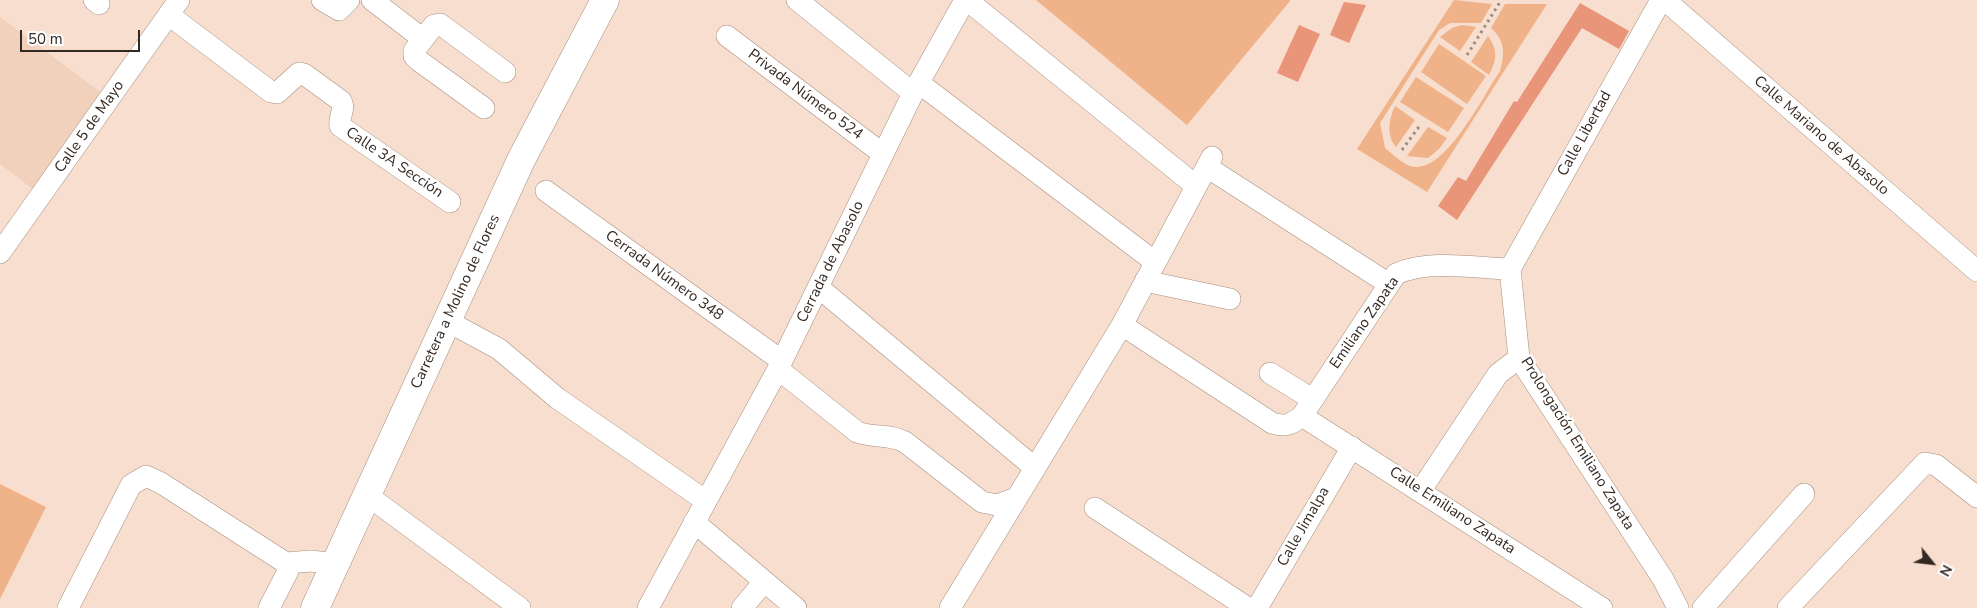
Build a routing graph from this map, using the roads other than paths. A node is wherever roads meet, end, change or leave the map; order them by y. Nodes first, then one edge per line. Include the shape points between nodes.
1 (322, 0) edge
2 (349, 0) edge
3 (372, 0) edge
4 (605, 0) edge
5 (797, 0) edge
6 (966, 0) edge
7 (1661, 0) edge
8 (1665, 0) edge
9 (174, 7) edge
10 (728, 36) dead end
11 (423, 39) junction
12 (505, 72) dead end
13 (916, 88) junction
14 (484, 108) dead end
15 (883, 154) junction
16 (1196, 186) junction
17 (546, 191) dead end
18 (450, 202) dead end
19 (0, 253) edge
20 (1155, 262) junction
21 (1510, 269) junction
22 (1977, 271) edge
23 (1145, 282) junction
24 (1389, 284) junction
25 (818, 287) junction
26 (1230, 299) dead end
27 (447, 321) junction
28 (1122, 324) junction
29 (1519, 358) junction
30 (780, 365) junction
31 (1270, 373) dead end
32 (1307, 408) junction
33 (1352, 447) junction
34 (1035, 468) junction
35 (1421, 490) junction
36 (1804, 494) dead end
37 (367, 495) junction
38 (1977, 497) edge
39 (1016, 498) junction
40 (706, 501) junction
41 (1094, 508) dead end
42 (694, 522) junction
43 (286, 563) junction
44 (335, 564) junction
45 (764, 582) junction
46 (68, 608) edge
47 (270, 608) edge
48 (314, 608) edge
49 (520, 608) edge
50 (648, 608) edge
51 (742, 608) edge
52 (796, 608) edge
53 (950, 608) edge
54 (1248, 608) edge
55 (1257, 608) edge
56 (1602, 608) edge
57 (1678, 608) edge
58 (1703, 608) edge
59 (1788, 608) edge

1 - 2 street via 339,10
3 - 11 street
4 - 27 main road, Carretera a Molino de Flores via 522,158
5 - 13 street
6 - 13 street, Cerrada de Abasolo
6 - 16 street
7 - 21 street, Calle Libertad
8 - 22 street, Calle Mariano de Abasolo
9 - 18 street, Calle 3A Sección via 271,92 282,91 294,76 304,74 341,101 340,126
9 - 19 street, Calle 5 de Mayo
10 - 15 street, Privada Número 524
11 - 12 street via 434,25 445,26
11 - 14 street via 414,56
13 - 15 street, Cerrada de Abasolo
13 - 20 street
15 - 25 street, Cerrada de Abasolo
16 - 20 street
16 - 24 street via 1209,162
17 - 30 street, Cerrada Número 348
20 - 23 street
21 - 24 street, Emiliano Zapata via 1411,268 1396,274
21 - 29 street, Prolongación Emiliano Zapata
23 - 26 street
23 - 28 street
24 - 32 street, Emiliano Zapata
25 - 30 street, Cerrada de Abasolo
25 - 34 street
27 - 37 main road, Carretera a Molino de Flores
27 - 40 street via 499,349 557,398
28 - 32 street via 1272,423 1292,424
28 - 34 street
29 - 35 street via 1498,374
29 - 57 street, Prolongación Emiliano Zapata via 1663,579
30 - 39 street, Cerrada Número 348 via 857,432 896,437 906,442 982,502 997,505
30 - 40 street, Cerrada de Abasolo
31 - 32 street, Calle Emiliano Zapata
32 - 33 street, Calle Emiliano Zapata
33 - 35 street, Calle Emiliano Zapata
33 - 55 street, Calle Jimalpa
34 - 39 street
35 - 56 street, Calle Emiliano Zapata
36 - 58 street
37 - 44 main road, Carretera a Molino de Flores
37 - 49 street
38 - 59 street via 1936,465 1925,463
39 - 53 street
40 - 42 street, Cerrada de Abasolo
41 - 54 street
42 - 45 street
42 - 50 street, Cerrada de Abasolo
43 - 44 street via 311,561
43 - 46 street via 146,476 131,485
43 - 47 street via 288,571
44 - 48 main road, Carretera a Molino de Flores
45 - 51 street
45 - 52 street

